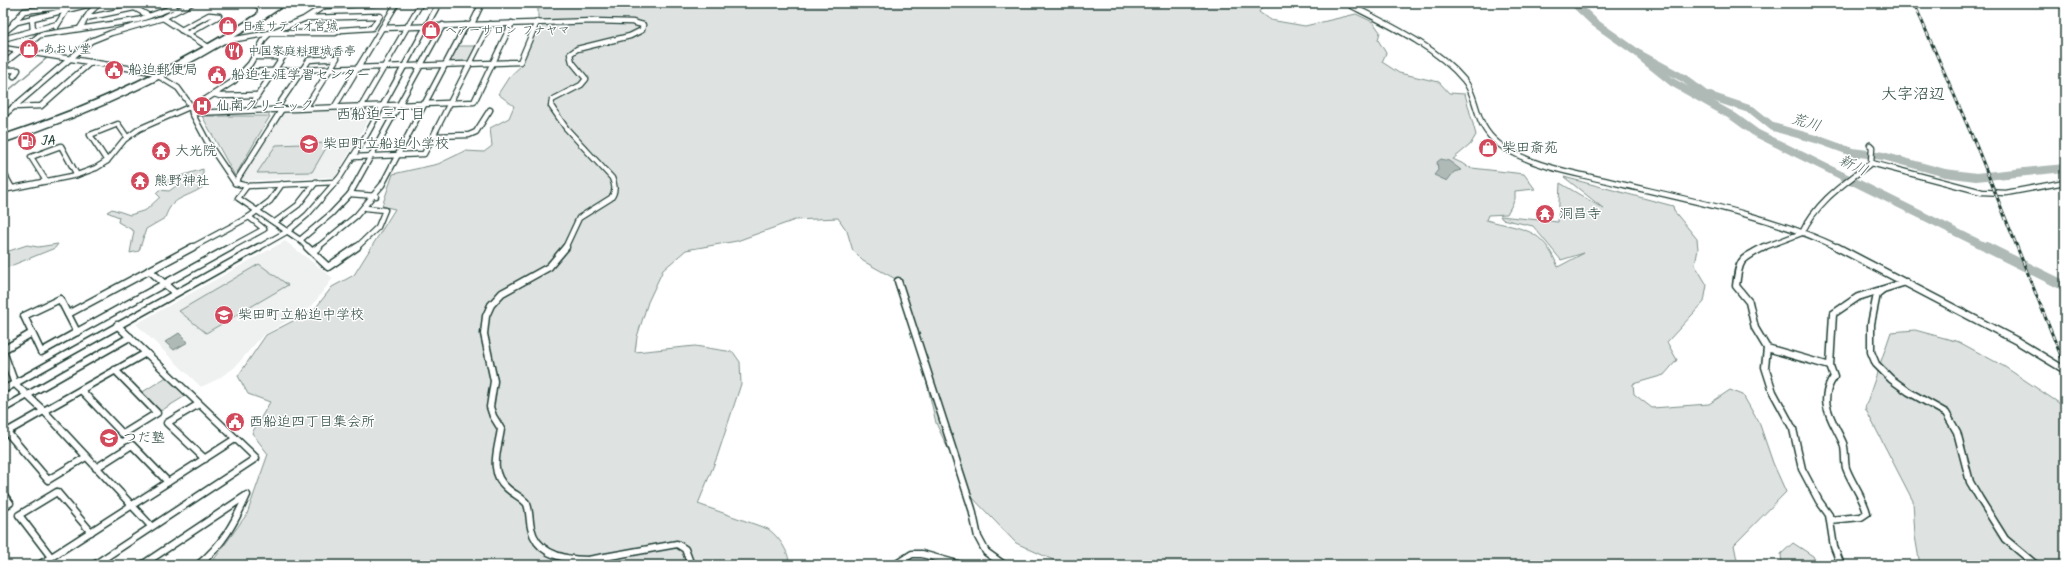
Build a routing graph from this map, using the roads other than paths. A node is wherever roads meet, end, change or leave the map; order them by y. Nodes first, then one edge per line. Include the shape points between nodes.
1 (95, 3) edge
2 (100, 3) edge
3 (126, 3) edge
4 (165, 3) edge
5 (192, 3) edge
6 (251, 3) edge
7 (281, 3) edge
8 (388, 3) edge
9 (395, 3) edge
10 (421, 3) edge
11 (439, 3) edge
12 (482, 3) edge
13 (1346, 3) edge
14 (2059, 3) edge
15 (275, 4) edge
16 (327, 4) edge
17 (69, 6) edge
18 (2065, 6) edge
19 (174, 7) junction
20 (134, 8) junction
21 (180, 9) junction
22 (262, 10) junction
23 (100, 15) junction
24 (149, 16) junction
25 (32, 18) junction
26 (86, 18) junction
27 (163, 18) junction
28 (304, 18) junction
29 (537, 22) junction
30 (13, 23) junction
31 (512, 23) junction
32 (57, 24) junction
33 (469, 24) junction
34 (490, 24) junction
35 (443, 25) junction
36 (427, 26) junction
37 (408, 27) junction
38 (80, 28) junction
39 (382, 28) junction
40 (181, 30) junction
41 (33, 31) junction
42 (27, 32) junction
43 (52, 32) junction
44 (3, 33) edge
45 (270, 33) junction
46 (187, 34) junction
47 (3, 38) edge
48 (30, 41) junction
49 (225, 41) junction
50 (208, 47) junction
51 (3, 48) edge
52 (366, 48) dead end
53 (19, 51) junction
54 (300, 53) dead end
55 (256, 57) junction
56 (69, 58) junction
57 (327, 59) junction
58 (91, 62) junction
59 (494, 62) junction
60 (470, 63) junction
61 (3, 64) edge
62 (446, 64) junction
63 (404, 65) junction
64 (422, 65) junction
65 (385, 66) junction
66 (357, 67) junction
67 (330, 68) junction
68 (3, 70) edge
69 (302, 70) junction
70 (273, 71) junction
71 (244, 72) junction
72 (160, 75) junction
73 (14, 76) dead end
74 (214, 94) junction
75 (257, 95) junction
76 (452, 102) junction
77 (426, 103) junction
78 (384, 104) junction
79 (401, 104) junction
80 (362, 105) junction
81 (191, 106) junction
82 (335, 106) junction
83 (13, 107) junction
84 (306, 107) junction
85 (276, 109) junction
86 (282, 109) junction
87 (248, 110) junction
88 (490, 110) dead end
89 (192, 113) junction
90 (3, 116) edge
91 (3, 135) edge
92 (434, 136) junction
93 (127, 137) junction
94 (3, 139) edge
95 (1871, 146) dead end
96 (398, 155) junction
97 (353, 157) junction
98 (371, 157) junction
99 (107, 161) junction
100 (1871, 162) junction
101 (3, 172) edge
102 (77, 175) junction
103 (46, 181) junction
104 (316, 182) junction
105 (336, 182) junction
106 (2065, 182) edge
107 (235, 183) junction
108 (282, 184) junction
109 (248, 186) junction
110 (12, 188) junction
111 (3, 190) edge
112 (350, 194) junction
113 (376, 196) junction
114 (366, 208) junction
115 (256, 211) junction
116 (249, 217) junction
117 (275, 222) junction
118 (288, 231) junction
119 (1802, 232) junction
120 (300, 240) junction
121 (313, 252) junction
122 (148, 270) junction
123 (898, 281) dead end
124 (1906, 282) junction
125 (164, 284) junction
126 (1882, 290) junction
127 (175, 294) junction
128 (68, 314) junction
129 (117, 325) junction
130 (77, 332) junction
131 (32, 333) junction
132 (130, 337) junction
133 (1767, 348) junction
134 (3, 350) edge
135 (146, 353) junction
136 (1830, 366) junction
137 (115, 370) junction
138 (2065, 370) edge
139 (15, 384) junction
140 (3, 390) edge
141 (81, 390) junction
142 (28, 396) junction
143 (198, 404) junction
144 (3, 410) edge
145 (44, 411) junction
146 (5, 433) edge
147 (235, 439) junction
148 (86, 457) junction
149 (204, 459) junction
150 (96, 468) junction
151 (168, 482) junction
152 (3, 494) edge
153 (132, 506) junction
154 (3, 507) edge
155 (1830, 520) junction
156 (151, 526) junction
157 (91, 532) junction
158 (52, 557) junction
159 (40, 565) edge
160 (94, 565) edge
161 (142, 565) edge
162 (198, 565) edge
163 (691, 565) edge
164 (895, 565) edge
165 (961, 565) edge
166 (1004, 565) edge
167 (1841, 565) edge
168 (2036, 565) edge

1 - 17 street
2 - 23 street
2 - 26 street
3 - 20 street
4 - 19 street
5 - 21 street
6 - 22 street
7 - 49 highway
8 - 16 street
9 - 39 street
9 - 52 street
10 - 37 street
11 - 36 street
12 - 33 street
13 - 119 street via 1408,36 1460,75 1472,92 1485,132 1510,152 1533,162 1757,218
14 - 18 main road
15 - 22 highway
16 - 28 street
17 - 25 street
17 - 30 street via 24,11
17 - 32 street
19 - 21 street
19 - 24 street
20 - 23 street
20 - 24 street
21 - 27 street
22 - 50 highway
23 - 26 street
24 - 38 street via 138,20
25 - 30 street
25 - 41 street
26 - 38 street
27 - 40 street
27 - 56 street via 100,36
28 - 45 street
28 - 45 street via 380,16 372,28 340,30 335,33
29 - 31 street
29 - 59 street via 520,62
29 - 163 street via 617,21 639,23 643,27 630,36 572,52 570,59 586,79 581,85 551,102 559,120 612,178 616,186 607,202 579,218 568,245 550,267 498,296 488,311 484,322 484,336 494,382 489,403 501,429 495,453 495,468 504,485 526,503 532,534 539,545 552,555 571,562 591,564 677,544 686,550
30 - 44 street
31 - 34 street
31 - 59 street
32 - 41 street
32 - 43 street
33 - 34 street
33 - 35 street
33 - 62 street
34 - 60 street
35 - 36 street
35 - 64 street
36 - 37 street
36 - 63 street
37 - 39 street
37 - 65 street
38 - 43 street
39 - 66 street
40 - 46 street
40 - 46 street via 209,15 219,16
41 - 42 street
42 - 47 street
42 - 48 street
43 - 48 street
45 - 49 street
45 - 55 street
46 - 50 street
48 - 53 street
49 - 72 highway
50 - 72 highway
51 - 53 street
53 - 56 street
53 - 61 street
54 - 57 street via 310,54 316,50 329,50 332,52
55 - 70 street via 283,57
55 - 71 street
56 - 58 street
56 - 83 street
57 - 67 street via 337,58
57 - 69 street via 309,60
58 - 72 street
58 - 83 street via 41,106
59 - 60 street
59 - 76 street via 474,102
60 - 62 street
60 - 76 street
62 - 64 street
62 - 77 street
63 - 64 street
63 - 65 street
63 - 78 street
64 - 79 street
65 - 66 street
65 - 80 street
66 - 67 street
66 - 82 street
67 - 69 street
67 - 84 street
68 - 73 street via 18,70
69 - 70 street
69 - 85 street
70 - 71 street
70 - 75 street
71 - 74 street
72 - 81 street via 175,85
72 - 91 highway via 83,107
72 - 94 highway via 80,112
74 - 75 street
74 - 81 street
75 - 87 street
76 - 77 street
76 - 92 street
77 - 79 street
77 - 96 street
78 - 79 street
78 - 80 street
78 - 97 street
79 - 98 street
80 - 82 street
81 - 89 street
81 - 93 street via 144,126
82 - 84 street
83 - 90 street
84 - 86 street
85 - 86 street
85 - 87 street
86 - 107 street
87 - 89 street
88 - 92 street via 476,132 469,135
89 - 107 street via 208,143
92 - 96 street via 424,154
93 - 99 street
93 - 99 street via 118,124 90,135
95 - 100 street
96 - 98 street
96 - 113 street
97 - 98 street
97 - 105 street
98 - 112 street
99 - 102 street via 93,170
100 - 106 street via 1982,192 2006,193
100 - 119 street via 1817,207
101 - 110 street
102 - 103 street
102 - 103 street via 61,146 31,157
103 - 110 street
104 - 105 street
104 - 108 street
104 - 117 street via 298,205
105 - 118 street via 315,209
107 - 109 street
108 - 109 street
108 - 115 street via 270,200
109 - 115 street via 238,198
110 - 111 street
112 - 113 street
112 - 120 street
113 - 114 street
114 - 121 street
114 - 121 street via 385,210 385,214 377,228 355,249 328,267
115 - 116 street
115 - 117 street
116 - 122 street
116 - 125 street via 264,229
117 - 118 street
118 - 120 street
118 - 127 street
119 - 124 street
119 - 133 street via 1751,254 1738,266 1736,286 1749,302 1755,328
120 - 121 street
122 - 125 street
122 - 128 street
123 - 166 street via 970,502 978,537 986,552
124 - 126 street
124 - 138 street via 2018,341
125 - 127 street
125 - 130 street
126 - 136 street via 1845,303 1833,314
126 - 168 street via 1877,294 1871,324 1871,352 1876,364 1909,392 1946,413 1957,432 1967,472 1976,493 2005,539
127 - 129 street
128 - 130 street
128 - 131 street via 60,299 33,311 24,316
129 - 132 street
129 - 139 street
130 - 131 street via 41,352
131 - 134 street
132 - 135 street
132 - 142 street
133 - 136 street
133 - 155 street via 1764,367 1773,392 1792,429 1802,469
134 - 139 street
135 - 137 street
135 - 143 street
136 - 155 street via 1834,377 1829,384 1826,409 1844,445 1846,467 1867,513 1861,517
137 - 141 street
137 - 141 street via 157,413 123,434
139 - 140 street
139 - 142 street
141 - 145 street
142 - 144 street
142 - 145 street
143 - 147 street
143 - 149 street via 168,423
145 - 146 street
145 - 148 street
146 - 148 street via 48,480
147 - 149 street
147 - 156 street via 256,458
148 - 150 street
149 - 151 street
150 - 151 street via 132,445
150 - 153 street
151 - 153 street
152 - 154 street via 10,503
153 - 156 street
153 - 157 street
155 - 167 street via 1834,547
156 - 160 street
157 - 158 street
157 - 158 street via 57,492 19,515
158 - 159 street
161 - 162 street via 247,495 224,541 213,554
164 - 165 street via 912,554 922,554

